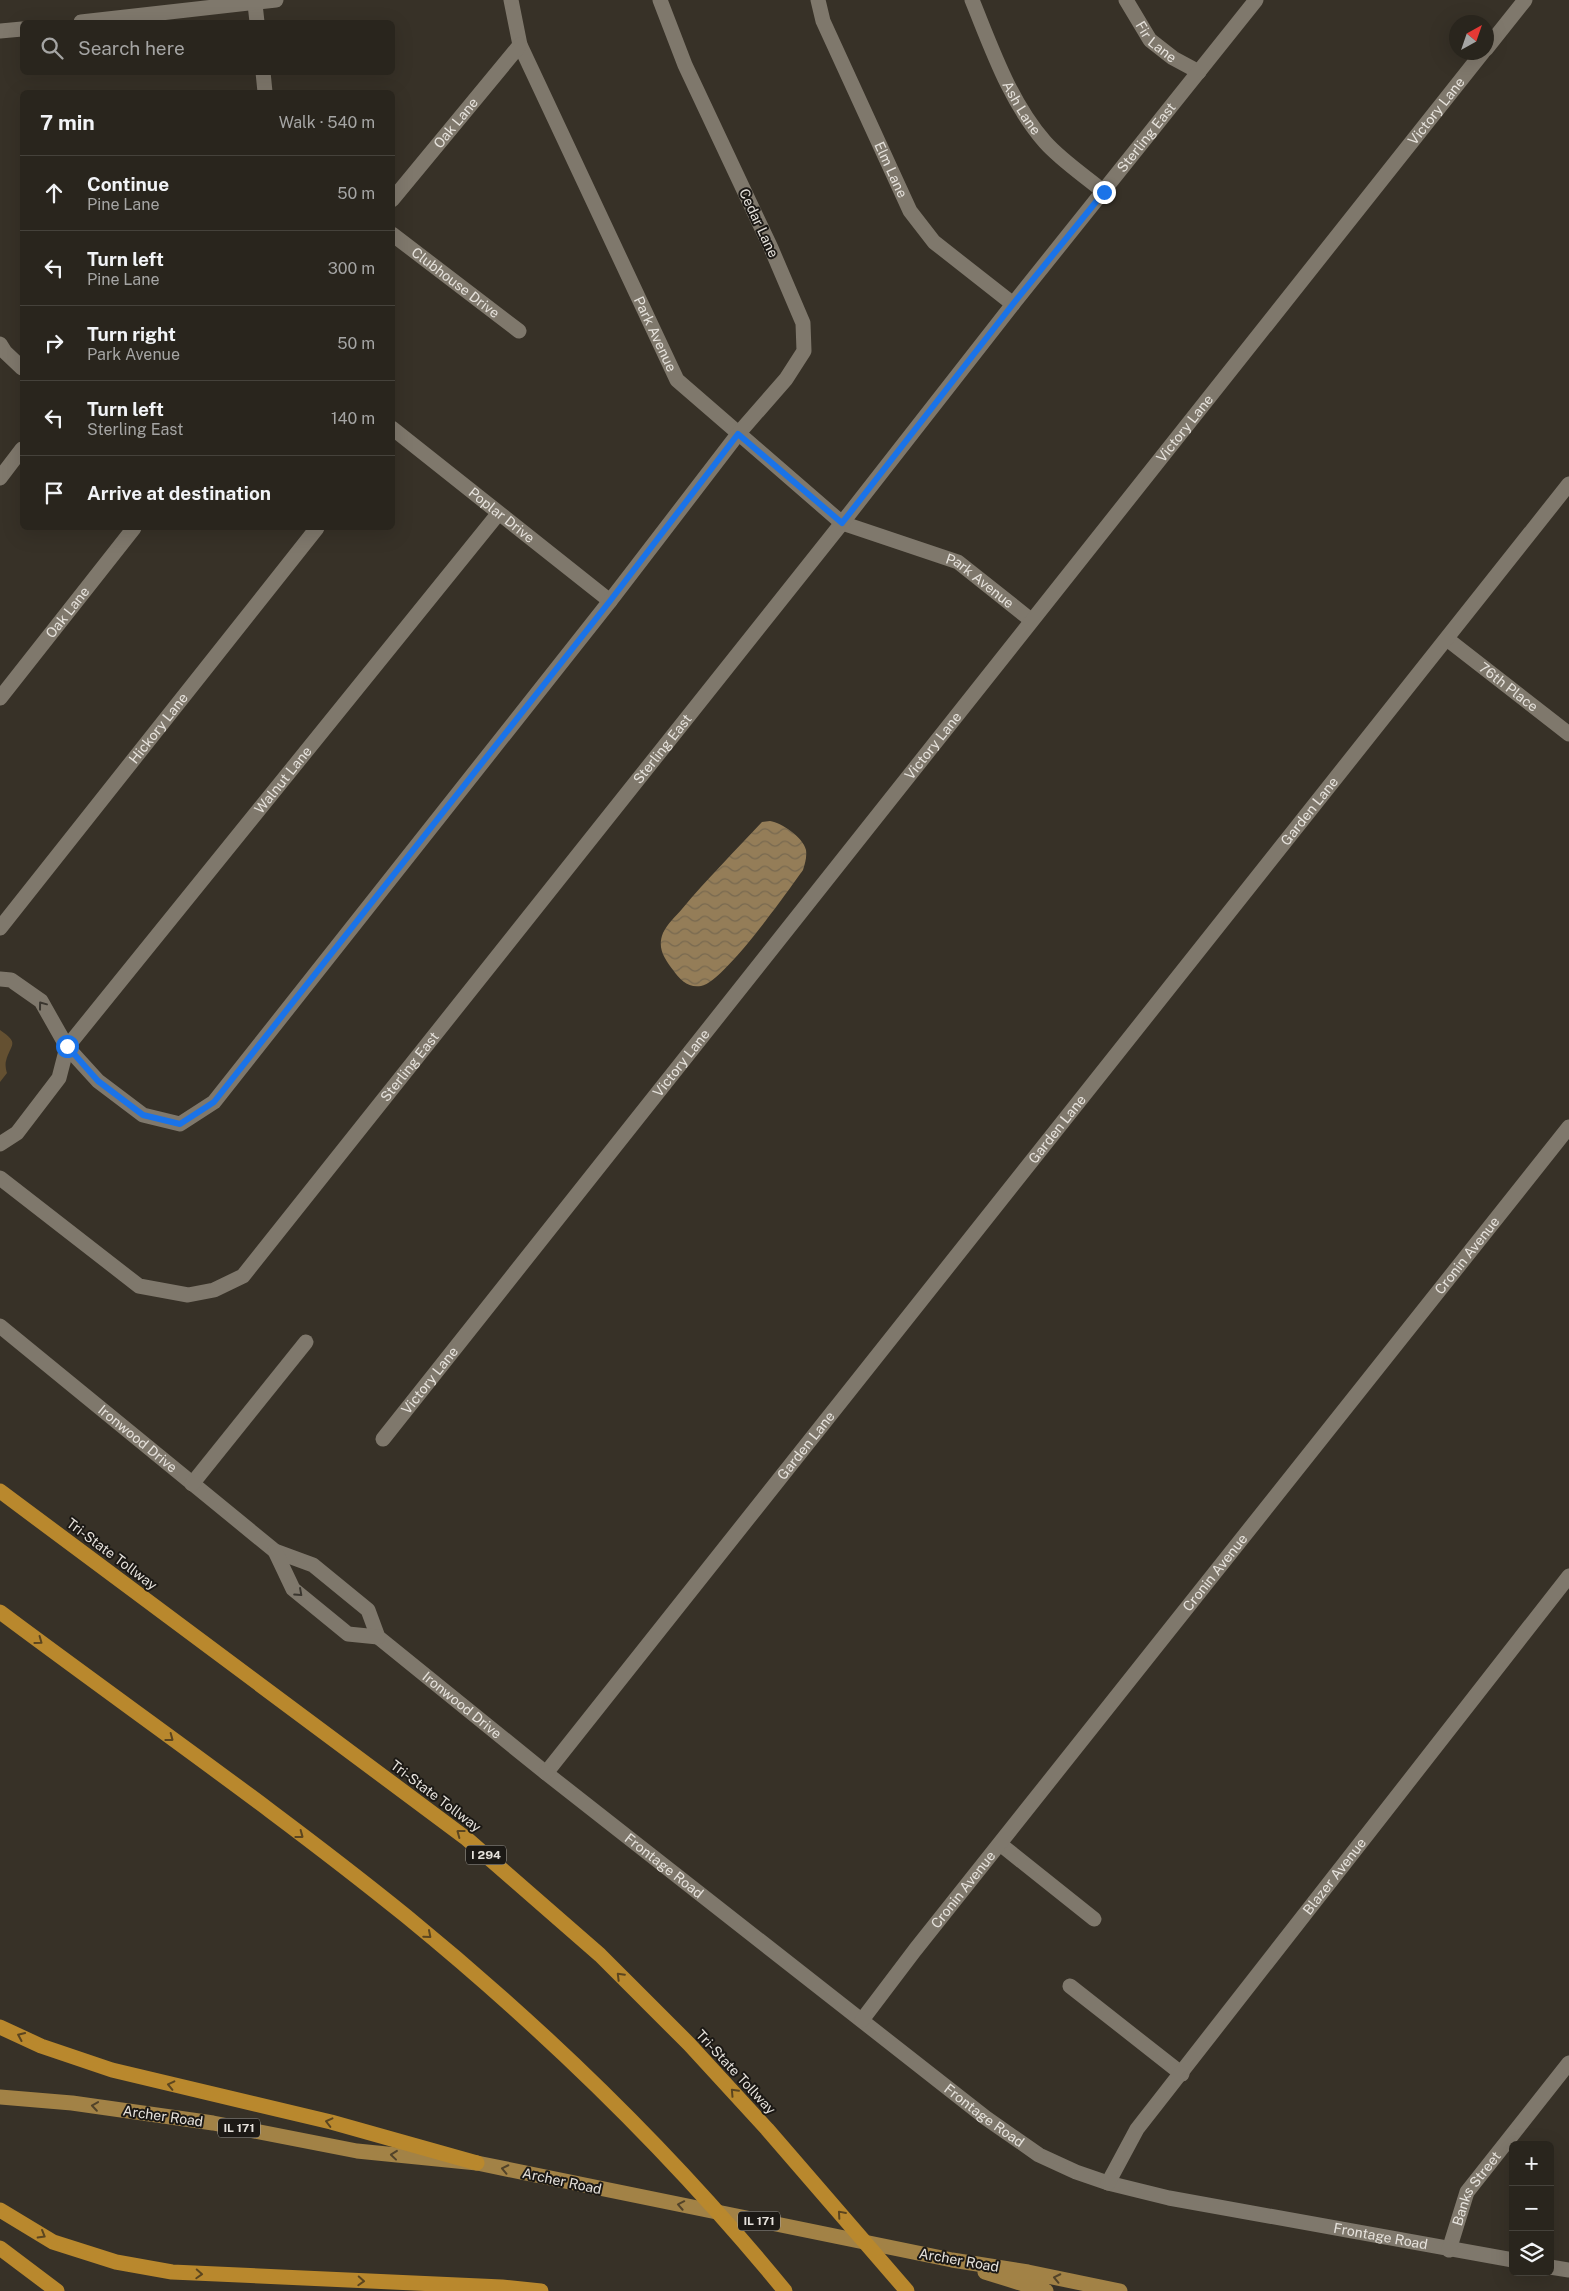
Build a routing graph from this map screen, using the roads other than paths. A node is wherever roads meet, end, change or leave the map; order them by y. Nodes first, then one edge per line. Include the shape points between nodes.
1 (276, 0) edge
2 (511, 0) edge
3 (660, 0) edge
4 (818, 0) edge
5 (972, 0) edge
6 (1126, 0) edge
7 (1256, 0) edge
8 (1525, 0) edge
9 (255, 4) junction
10 (100, 20) edge
11 (257, 20) edge
12 (20, 29) edge
13 (0, 31) edge
14 (1494, 38) edge
15 (520, 45) junction
16 (1477, 60) edge
17 (1199, 72) junction
18 (263, 75) edge
19 (265, 90) edge
20 (1104, 192) junction
21 (395, 196) edge
22 (395, 236) edge
23 (1013, 304) junction
24 (519, 331) dead end
25 (0, 344) edge
26 (20, 366) edge
27 (395, 432) edge
28 (738, 434) junction
29 (20, 452) edge
30 (0, 478) edge
31 (1569, 484) edge
32 (498, 514) junction
33 (842, 523) junction
34 (132, 530) edge
35 (315, 530) edge
36 (610, 601) junction
37 (1031, 620) junction
38 (1447, 639) junction
39 (0, 698) edge
40 (1569, 734) edge
41 (0, 928) edge
42 (0, 979) edge
43 (67, 1046) junction
44 (1569, 1126) edge
45 (0, 1144) edge
46 (0, 1178) edge
47 (0, 1326) edge
48 (306, 1342) dead end
49 (383, 1439) dead end
50 (192, 1484) junction
51 (0, 1491) edge
52 (275, 1551) junction
53 (1569, 1576) edge
54 (1, 1614) edge
55 (378, 1637) junction
56 (546, 1773) junction
57 (1000, 1844) junction
58 (1094, 1919) dead end
59 (1070, 1986) dead end
60 (862, 2020) junction
61 (0, 2027) edge
62 (1569, 2063) edge
63 (1182, 2074) junction
64 (0, 2097) edge
65 (477, 2163) junction
66 (1108, 2183) junction
67 (0, 2210) edge
68 (0, 2248) edge
69 (1449, 2250) junction
70 (1509, 2259) edge
71 (1554, 2268) edge
72 (1569, 2270) edge
73 (1026, 2279) junction
74 (57, 2291) edge
75 (541, 2291) edge
76 (785, 2291) edge
77 (907, 2291) edge
78 (1046, 2291) edge
79 (1120, 2291) edge

1 - 9 street
2 - 15 street, Park Avenue
3 - 28 street, Cedar Lane via 685,65 803,323 804,351 786,379
4 - 23 street, Elm Lane via 823,21 910,211 934,242
5 - 20 street, Ash Lane via 1021,112 1046,143
6 - 17 street, Fir Lane via 1150,40
7 - 17 street, Sterling East
8 - 14 street
9 - 10 street
9 - 11 street
12 - 13 street
15 - 21 street, Oak Lane
15 - 28 street, Park Avenue via 677,380
16 - 37 street, Victory Lane
17 - 20 street, Sterling East
18 - 19 street
20 - 23 street, Sterling East
22 - 24 street, Clubhouse Drive
23 - 33 street, Sterling East
25 - 26 street
27 - 32 street, Poplar Drive
28 - 33 street, Park Avenue
28 - 36 street, Cedar Lane
29 - 30 street
31 - 38 street, Garden Lane
32 - 36 street, Poplar Drive
32 - 43 street, Walnut Lane
33 - 37 street, Park Avenue via 958,562
33 - 46 street, Sterling East via 243,1276 214,1290 188,1295 138,1286
34 - 39 street, Oak Lane
35 - 41 street, Hickory Lane
36 - 43 street, Cedar Lane via 214,1102 180,1124 143,1115 98,1081
37 - 49 street, Victory Lane
38 - 40 street, 76th Place
38 - 56 street, Garden Lane
43 -> 42 street, Cedar Lane via 41,1001 11,980
43 - 45 street via 59,1078 17,1133
44 - 57 street, Cronin Avenue
47 - 50 street, Ironwood Drive
48 - 50 street
50 - 52 street, Ironwood Drive
77 -> 51 highway, Tri-State Tollway / I 294 via 761,2122 689,2044 600,1956 467,1839
52 - 55 street, Ironwood Drive via 312,1565 368,1610
52 -> 55 street, Ironwood Drive via 293,1589 348,1634
53 - 63 street, Blazer Avenue
54 -> 76 highway via 302,1836 406,1916 520,2013 670,2162
55 - 56 street, Ironwood Drive
56 - 60 street, Frontage Road
57 - 58 street
57 - 60 street, Cronin Avenue
59 - 63 street
60 - 66 street, Frontage Road via 986,2118 1039,2155
65 -> 61 highway via 331,2122 112,2070 41,2046
62 - 69 street, Banks Street via 1466,2192
63 - 66 street, Blazer Avenue via 1137,2129
65 -> 64 main road, Archer Road / IL 171 via 357,2151 212,2123 72,2103
73 -> 65 main road, Archer Road / IL 171 via 952,2260
66 - 69 street, Frontage Road via 1169,2198
67 -> 75 highway via 54,2242 116,2262 172,2272
68 - 74 highway
69 - 70 street, Frontage Road
71 - 72 street
73 - 78 main road
79 -> 73 main road

